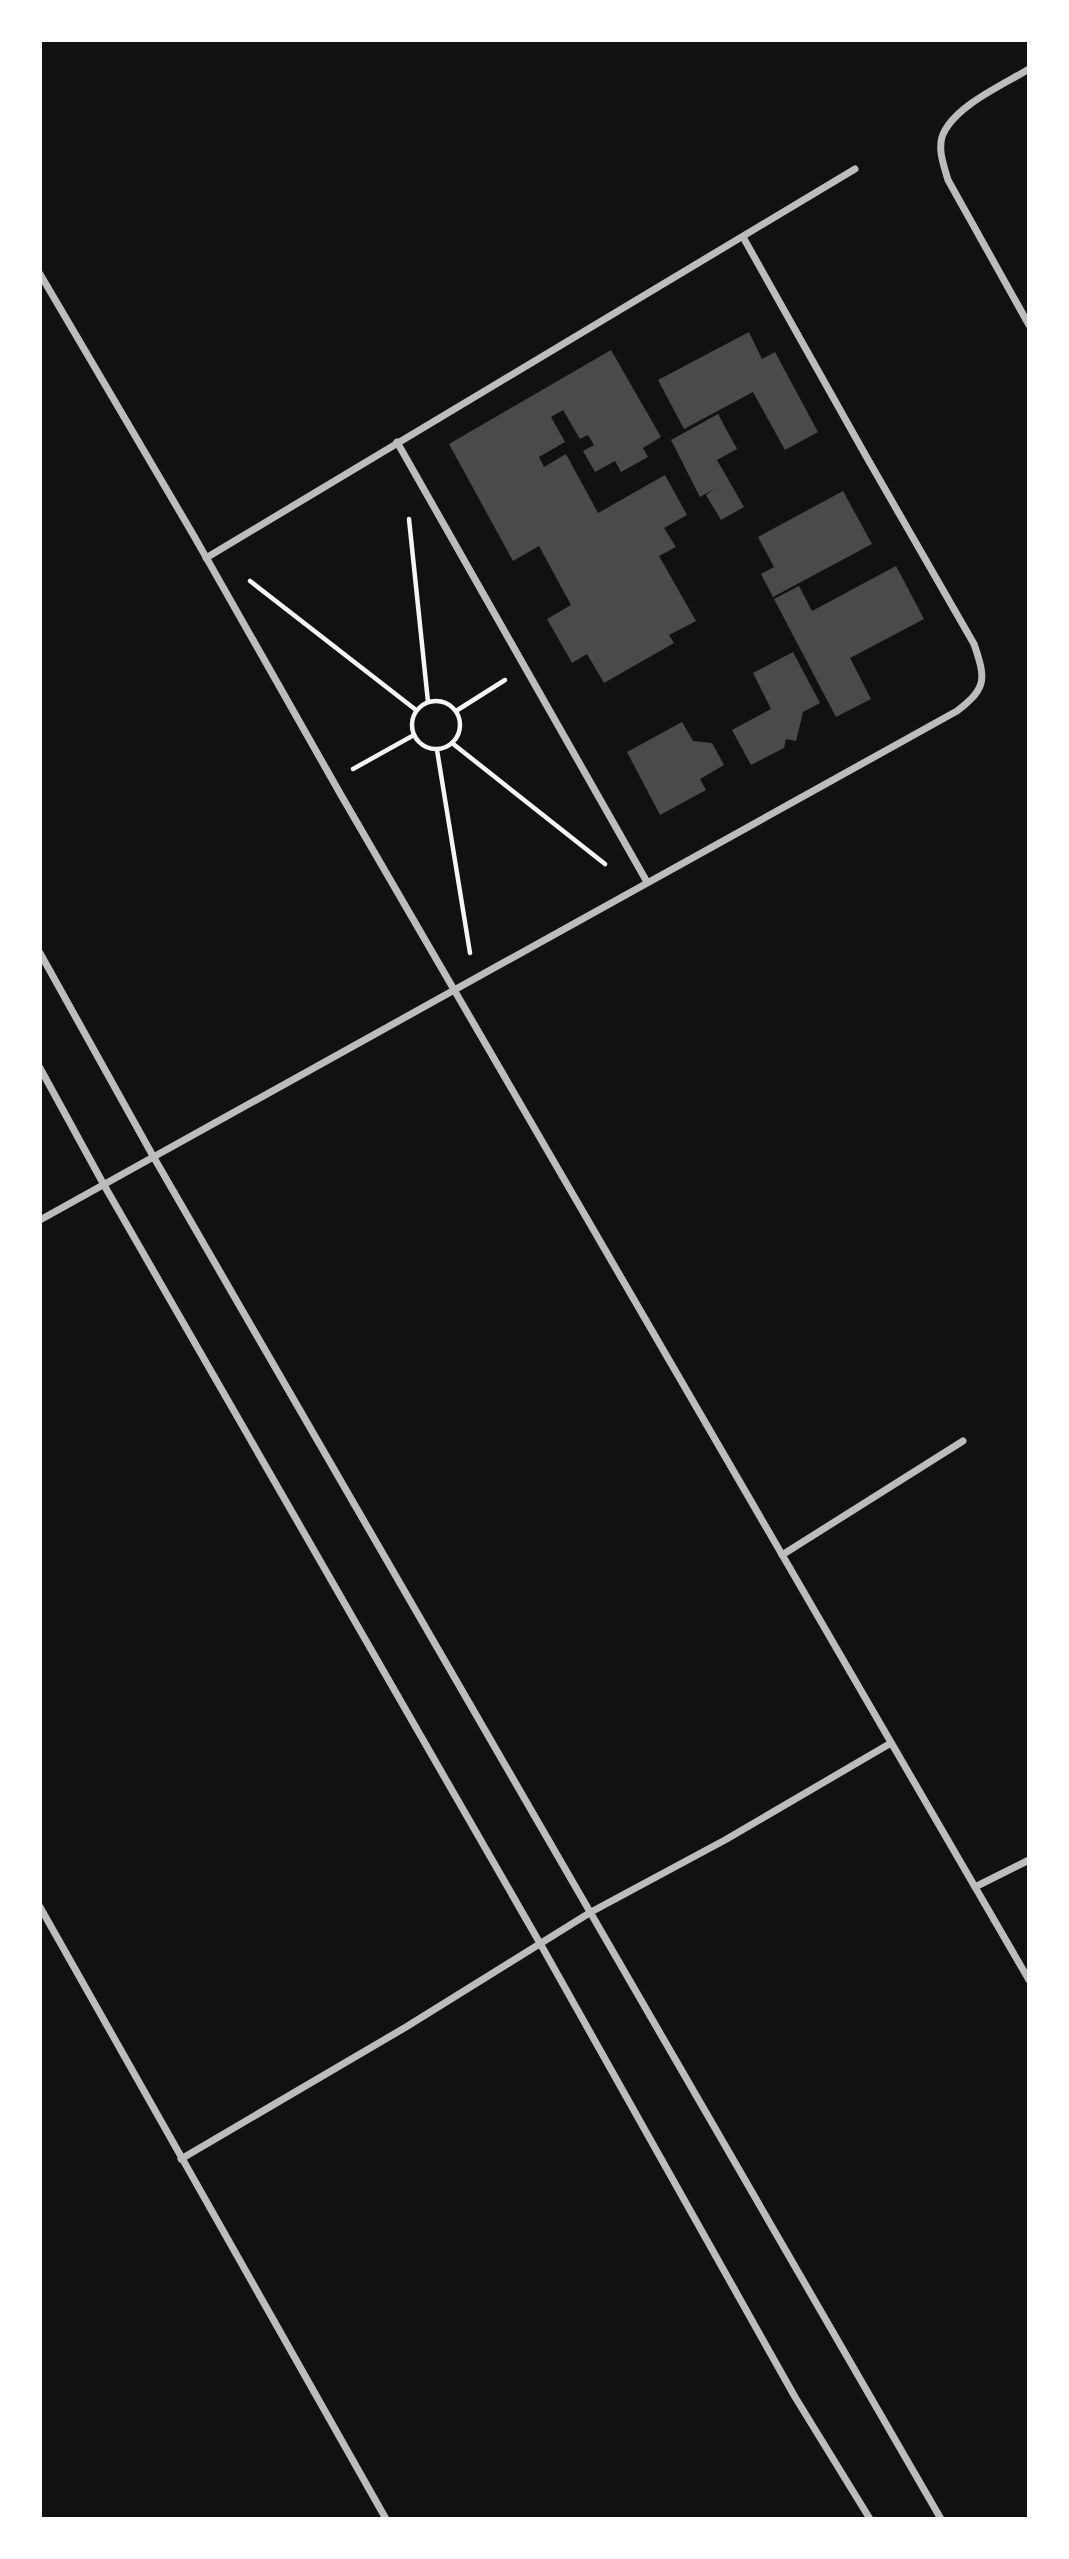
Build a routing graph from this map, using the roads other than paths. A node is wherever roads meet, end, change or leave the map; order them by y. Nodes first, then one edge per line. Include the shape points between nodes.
1 (1029, 69) edge
2 (855, 169) dead end
3 (743, 237) junction
4 (40, 274) edge
5 (1029, 325) edge
6 (397, 442) junction
7 (206, 558) junction
8 (647, 883) junction
9 (40, 953) edge
10 (456, 991) junction
11 (40, 1068) edge
12 (153, 1156) junction
13 (104, 1185) junction
14 (40, 1220) edge
15 (963, 1441) dead end
16 (782, 1555) junction
17 (891, 1743) junction
18 (1029, 1860) edge
19 (975, 1887) junction
20 (40, 1907) edge
21 (591, 1912) junction
22 (541, 1945) junction
23 (1029, 1980) edge
24 (181, 2159) junction
25 (386, 2519) edge
26 (870, 2519) edge
27 (941, 2519) edge

1 - 5 street via 950,122 942,138 941,157 948,180
2 - 3 street
3 - 6 street
3 - 8 street via 974,644 983,684 957,711
4 - 7 street
6 - 7 street
6 - 8 street
7 - 10 street
8 - 10 street
9 - 12 street
10 - 12 street
10 - 16 street
11 - 13 street
12 - 13 street
12 - 21 street
13 - 14 street
13 - 22 street
15 - 16 street
16 - 17 street
17 - 19 street
17 - 21 street
18 - 19 street
19 - 23 street
20 - 24 street
21 - 22 street
21 - 27 street
22 - 24 street
22 - 26 street via 795,2397
24 - 25 street

